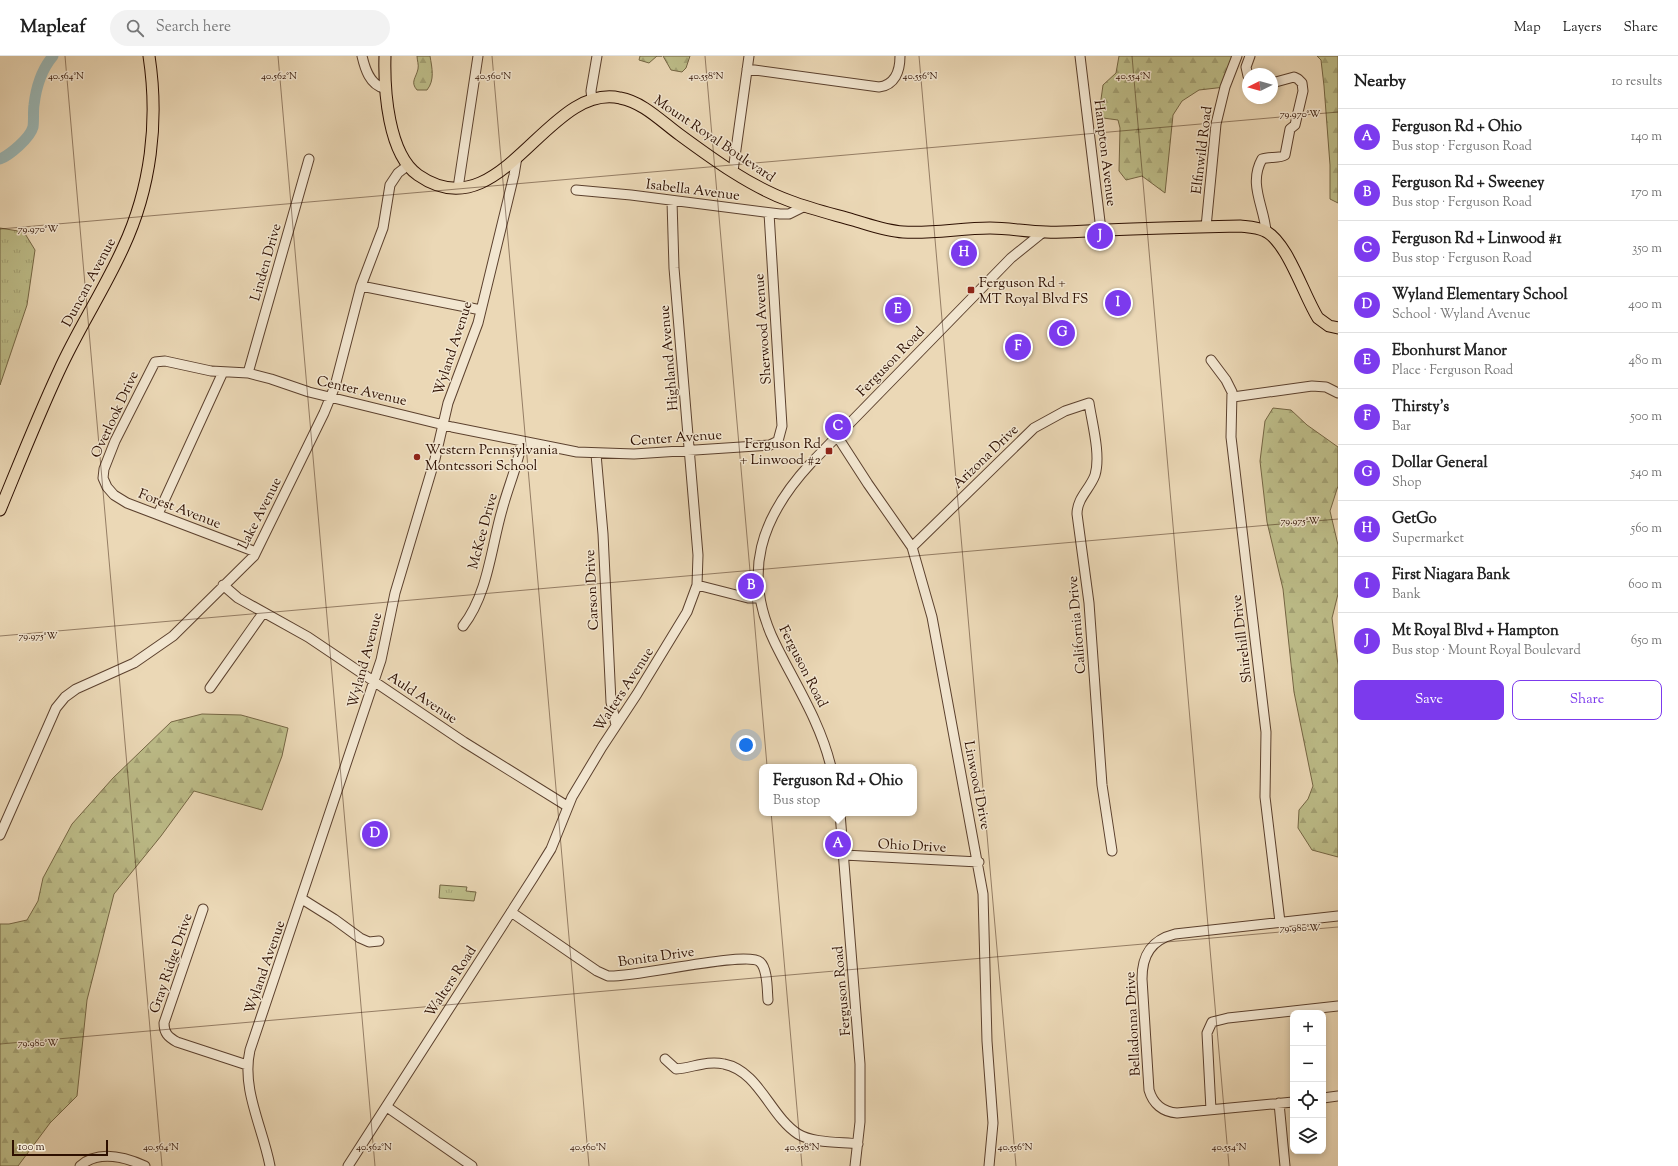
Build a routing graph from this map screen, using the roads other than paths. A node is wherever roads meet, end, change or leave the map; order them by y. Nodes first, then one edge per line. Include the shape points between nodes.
1 (149, 56) edge
2 (362, 56) edge
3 (385, 56) edge
4 (478, 56) edge
5 (596, 56) edge
6 (749, 56) edge
7 (900, 56) edge
8 (1080, 56) edge
9 (1237, 56) edge
10 (1250, 56) edge
11 (747, 68) junction
12 (1246, 68) edge
13 (1278, 81) edge
14 (384, 88) junction
15 (592, 99) junction
16 (517, 157) junction
17 (309, 159) dead end
18 (407, 166) junction
19 (733, 170) junction
20 (458, 188) junction
21 (576, 190) dead end
22 (672, 201) junction
23 (805, 206) junction
24 (769, 213) junction
25 (1206, 227) junction
26 (1101, 230) junction
27 (1266, 231) junction
28 (1042, 232) junction
29 (361, 286) junction
30 (481, 310) junction
31 (1338, 328) edge
32 (1211, 360) dead end
33 (154, 362) joint
34 (223, 372) junction
35 (248, 373) junction
36 (1338, 394) edge
37 (330, 397) junction
38 (1233, 397) junction
39 (1089, 403) joint
40 (443, 425) junction
41 (837, 436) junction
42 (778, 441) joint
43 (522, 442) junction
44 (689, 450) junction
45 (596, 454) junction
46 (103, 478) joint
47 (0, 510) edge
48 (158, 514) junction
49 (912, 547) junction
50 (256, 552) junction
51 (223, 585) junction
52 (697, 585) junction
53 (760, 598) junction
54 (263, 612) junction
55 (463, 626) dead end
56 (375, 680) junction
57 (210, 688) dead end
58 (616, 725) junction
59 (830, 764) edge
60 (567, 806) junction
61 (840, 816) edge
62 (0, 835) edge
63 (1112, 851) dead end
64 (844, 855) junction
65 (979, 862) junction
66 (302, 899) junction
67 (203, 909) dead end
68 (511, 912) junction
69 (1338, 916) edge
70 (1280, 922) junction
71 (379, 941) dead end
72 (768, 1000) dead end
73 (1338, 1006) edge
74 (665, 1059) dead end
75 (247, 1065) junction
76 (1338, 1096) edge
77 (1326, 1098) edge
78 (1290, 1102) edge
79 (1280, 1103) junction
80 (387, 1107) junction
81 (1211, 1110) junction
82 (858, 1144) junction
83 (80, 1166) edge
84 (145, 1166) edge
85 (270, 1166) edge
86 (348, 1166) edge
87 (472, 1166) edge
88 (855, 1166) edge
89 (989, 1166) edge
90 (1285, 1166) edge

1 - 47 main road, Duncan Avenue via 153,91 153,138 148,173 134,221 124,247 59,371
2 - 14 street via 373,83
3 - 14 main road, Mount Royal Boulevard
4 - 20 street
5 - 15 street
6 - 11 street
7 - 11 street via 900,67 894,81 879,87
8 - 26 street, Hampton Avenue
9 - 25 street, Elfinwild Road via 1225,87 1216,124
10 - 12 street
11 - 19 street
13 - 27 street via 1294,77 1302,83 1303,91 1295,125 1290,129 1285,155 1262,160 1257,168 1256,192
14 - 18 main road, Mount Royal Boulevard via 390,122
15 - 16 main road, Mount Royal Boulevard via 571,111
15 - 19 main road, Mount Royal Boulevard via 616,97 634,102
16 - 20 main road, Mount Royal Boulevard via 485,181
16 - 30 street, Wyland Avenue
17 - 35 street, Linden Drive
18 - 20 main road, Mount Royal Boulevard via 429,182
18 - 29 street, Lake Avenue via 398,173 390,185 383,228
19 - 23 main road, Mount Royal Boulevard via 773,194
21 - 22 street, Isabella Avenue
22 - 24 street, Isabella Avenue
22 - 44 street, Highland Avenue via 675,275
23 - 24 street, Isabella Avenue via 789,214
23 - 28 main road, Mount Royal Boulevard via 901,232 989,228
24 - 42 street, Sherwood Avenue via 782,412
25 - 26 main road, Mount Royal Boulevard
25 - 27 main road, Mount Royal Boulevard via 1240,226
26 - 28 main road, Mount Royal Boulevard
27 - 31 main road via 1279,242 1318,318 1329,326
28 - 41 street, Ferguson Road via 1011,258
29 - 30 street
29 - 37 street, Lake Avenue
30 - 40 street, Wyland Avenue via 448,403
32 - 38 street, Shirehill Drive via 1226,380
33 - 34 street, Center Avenue via 171,362
33 - 46 street, Overlook Drive via 115,441
34 - 35 street, Center Avenue
34 - 48 street
35 - 37 street, Center Avenue
36 - 38 street via 1326,387 1312,386
37 - 40 street, Center Avenue
37 - 50 street, Lake Avenue
38 - 70 street, Shirehill Drive via 1231,437 1266,732 1265,797
39 - 49 street, Arizona Drive via 1059,414 1034,428
39 - 63 street, California Drive via 1097,464 1093,480 1079,502 1077,514 1089,597 1102,785
40 - 43 street, Center Avenue
40 - 56 street, Wyland Avenue via 422,508 396,593
41 - 49 street, Linwood Drive
41 - 53 street, Ferguson Road via 796,479 772,515 760,554
42 - 44 street, Center Avenue via 765,445
43 - 45 street, Center Avenue
43 - 55 street, McKee Drive via 478,599
44 - 45 street, Center Avenue
44 - 52 street, Highland Avenue via 698,555
45 - 58 street, Carson Drive via 603,534 611,702
46 - 48 street, Forest Avenue via 107,487 119,498
48 - 50 street, Forest Avenue
49 - 65 street, Linwood Drive via 932,617
50 - 51 street, Lake Avenue via 250,562
51 - 54 street, Auld Avenue via 232,594
51 - 62 street, Lake Avenue via 186,624 157,648 125,668 76,689 62,700 56,708
52 - 53 street via 748,598
52 - 58 street, Walters Avenue via 683,620
53 - 59 street, Ferguson Road via 764,617 775,643 814,715
54 - 56 street, Auld Avenue
54 - 57 street
56 - 60 street, Auld Avenue via 464,742
56 - 66 street, Wyland Avenue
58 - 60 street, Walters Avenue
60 - 68 street, Walters Road via 551,849
61 - 64 street, Ferguson Road
64 - 65 street, Ohio Drive
64 - 82 street, Ferguson Road via 860,1064
65 - 89 street, Linwood Drive via 984,910 987,1041 993,1112
66 - 71 street via 360,938 368,942
66 - 75 street, Wyland Avenue
67 - 75 street, Gray Ridge Drive via 164,1023 166,1033 177,1042
68 - 72 street, Bonita Drive via 608,976 717,962 757,960 765,973
68 - 80 street, Walters Road
69 - 70 street, Belladonna Drive
70 - 81 street, Belladonna Drive via 1175,934 1155,942 1146,954 1142,979 1148,1084 1152,1099 1164,1110 1173,1113
73 - 81 street via 1212,1022 1207,1033
74 - 82 street via 676,1069 708,1062 729,1065 745,1075 798,1134 813,1139
75 - 85 street, Wyland Avenue via 250,1090
76 - 77 street
78 - 79 street, Belladonna Drive
79 - 81 street, Belladonna Drive
79 - 90 street
80 - 86 street, Walters Road
80 - 87 street
82 - 88 street, Ferguson Road
83 - 84 street via 91,1159 107,1157 127,1159

